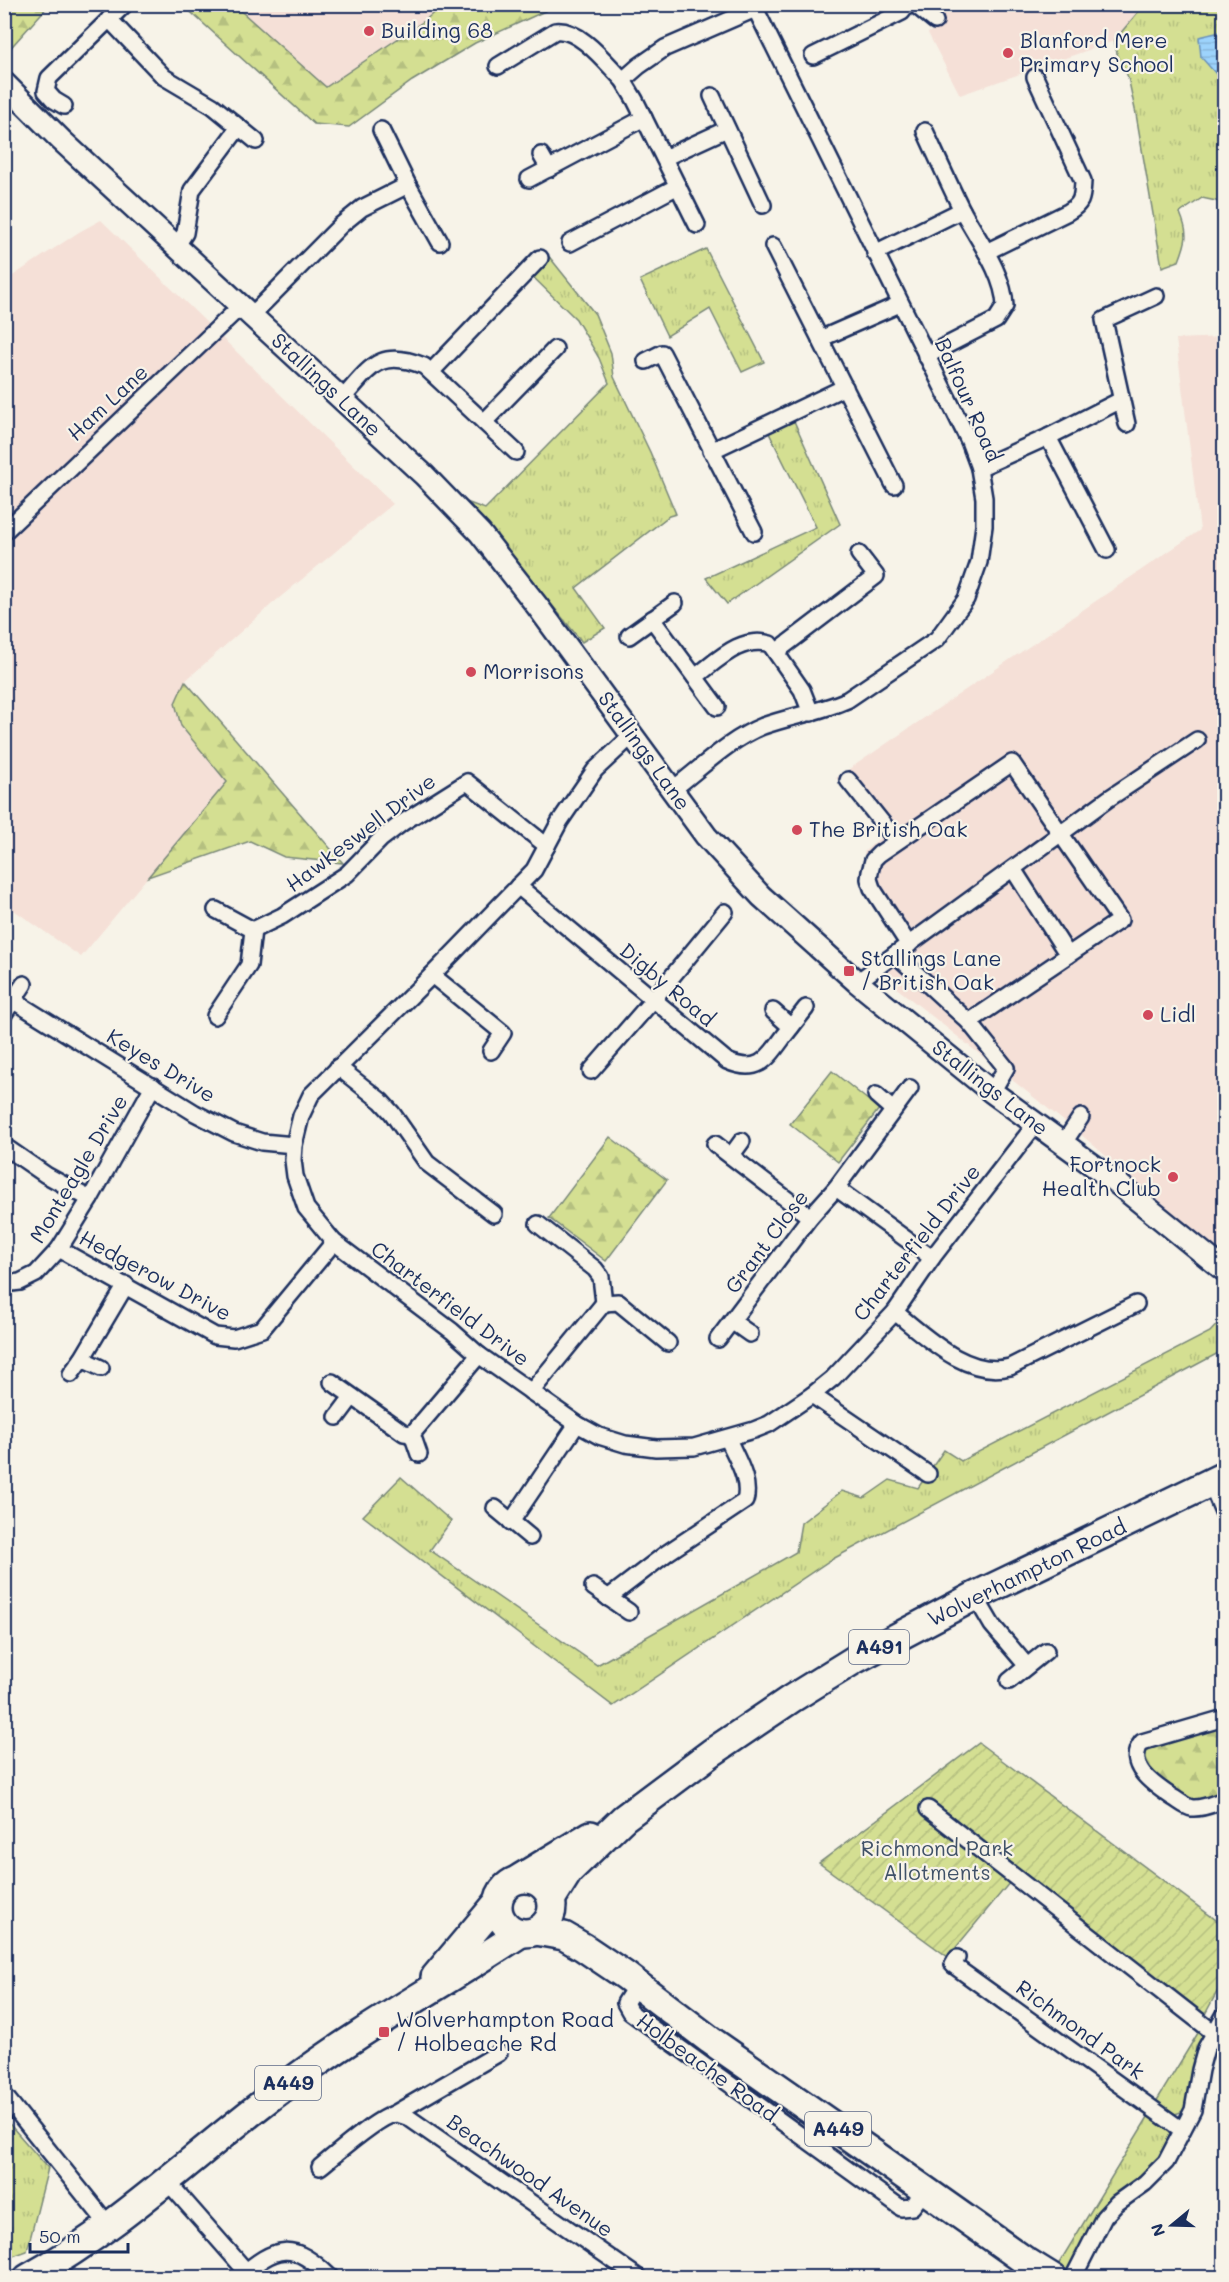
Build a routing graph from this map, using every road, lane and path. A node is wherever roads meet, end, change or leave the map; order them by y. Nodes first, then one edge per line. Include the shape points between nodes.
1 (125, 4) edge
2 (908, 4) edge
3 (914, 4) edge
4 (754, 7) edge
5 (109, 20) junction
6 (935, 21) dead end
7 (813, 56) dead end
8 (498, 66) dead end
9 (1035, 77) dead end
10 (623, 80) junction
11 (4, 83) edge
12 (712, 96) dead end
13 (64, 106) dead end
14 (644, 118) junction
15 (239, 127) junction
16 (727, 129) junction
17 (381, 130) dead end
18 (925, 131) dead end
19 (256, 141) dead end
20 (541, 155) dead end
21 (664, 158) junction
22 (549, 169) junction
23 (529, 179) dead end
24 (408, 185) junction
25 (678, 186) junction
26 (763, 205) dead end
27 (962, 210) junction
28 (697, 225) dead end
29 (440, 242) dead end
30 (570, 243) dead end
31 (773, 246) dead end
32 (176, 247) junction
33 (986, 252) junction
34 (875, 253) junction
35 (540, 258) dead end
36 (1156, 296) dead end
37 (900, 303) junction
38 (246, 311) junction
39 (820, 339) junction
40 (555, 349) dead end
41 (926, 356) junction
42 (646, 361) dead end
43 (431, 372) junction
44 (845, 387) junction
45 (342, 399) junction
46 (1121, 400) junction
47 (484, 422) junction
48 (1127, 424) dead end
49 (1048, 437) junction
50 (711, 450) junction
51 (516, 452) dead end
52 (980, 468) junction
53 (894, 485) dead end
54 (4, 532) edge
55 (754, 532) dead end
56 (1107, 550) dead end
57 (859, 554) dead end
58 (675, 603) dead end
59 (652, 619) junction
60 (629, 636) dead end
61 (776, 652) junction
62 (695, 676) junction
63 (717, 707) dead end
64 (811, 712) junction
65 (634, 737) junction
66 (1197, 740) dead end
67 (848, 780) dead end
68 (672, 790) junction
69 (1060, 834) junction
70 (896, 840) junction
71 (547, 846) junction
72 (1012, 869) junction
73 (518, 886) junction
74 (216, 910) dead end
75 (725, 912) dead end
76 (253, 930) junction
77 (909, 945) junction
78 (896, 954) junction
79 (1068, 955) junction
80 (432, 975) junction
81 (857, 982) junction
82 (24, 984) dead end
83 (14, 1001) junction
84 (652, 1001) junction
85 (807, 1008) dead end
86 (773, 1011) dead end
87 (4, 1014) edge
88 (215, 1016) dead end
89 (969, 1022) junction
90 (791, 1027) junction
91 (491, 1051) dead end
92 (338, 1067) junction
93 (591, 1071) dead end
94 (153, 1086) junction
95 (910, 1088) dead end
96 (992, 1092) junction
97 (876, 1095) dead end
98 (892, 1110) junction
99 (1081, 1117) dead end
100 (1035, 1125) junction
101 (742, 1141) dead end
102 (716, 1144) dead end
103 (1063, 1144) junction
104 (294, 1145) junction
105 (4, 1146) edge
106 (731, 1156) junction
107 (836, 1188) junction
108 (90, 1199) junction
109 (494, 1214) dead end
110 (810, 1217) junction
111 (538, 1224) dead end
112 (334, 1242) junction
113 (59, 1249) junction
114 (932, 1258) junction
115 (1224, 1270) edge
116 (4, 1284) edge
117 (126, 1285) junction
118 (604, 1303) junction
119 (1136, 1304) dead end
120 (895, 1312) junction
121 (733, 1322) junction
122 (750, 1334) dead end
123 (718, 1339) dead end
124 (668, 1343) dead end
125 (479, 1355) junction
126 (82, 1359) junction
127 (101, 1368) dead end
128 (71, 1374) dead end
129 (332, 1382) dead end
130 (531, 1392) junction
131 (812, 1395) junction
132 (352, 1397) junction
133 (337, 1417) dead end
134 (577, 1424) junction
135 (412, 1434) junction
136 (728, 1439) junction
137 (419, 1454) dead end
138 (928, 1474) dead end
139 (1218, 1480) edge
140 (495, 1508) dead end
141 (1224, 1514) edge
142 (511, 1522) junction
143 (530, 1537) dead end
144 (593, 1587) dead end
145 (975, 1596) junction
146 (608, 1598) junction
147 (629, 1612) dead end
148 (1046, 1651) dead end
149 (1028, 1666) junction
150 (1009, 1681) dead end
151 (1224, 1718) edge
152 (1224, 1800) edge
153 (928, 1809) dead end
154 (624, 1818) junction
155 (520, 1878) junction
156 (552, 1899) junction
157 (498, 1902) junction
158 (528, 1932) junction
159 (953, 1964) dead end
160 (632, 1980) junction
161 (416, 1997) junction
162 (1224, 2016) edge
163 (1213, 2032) junction
164 (499, 2053) dead end
165 (4, 2095) edge
166 (394, 2114) junction
167 (1182, 2130) junction
168 (320, 2167) dead end
169 (167, 2181) junction
170 (110, 2227) junction
171 (242, 2274) edge
172 (28, 2277) edge
173 (331, 2277) edge
174 (639, 2277) edge
175 (1053, 2277) edge
176 (1073, 2277) edge

1 - 5 street
2 - 7 street via 902,12
3 - 6 street
4 - 10 street via 664,48
4 - 34 street, Balfour Road
5 - 13 street via 49,78 46,91
5 - 15 street via 156,70
8 - 10 street via 555,31 563,30 588,45
9 - 33 street via 1083,181 1082,199 1080,205 1068,212
10 - 14 street
11 - 32 main road, Stallings Lane
12 - 16 street
14 - 21 street
14 - 22 street
15 - 19 street
15 - 32 street via 192,190 185,233
16 - 21 street
16 - 26 street
17 - 24 street
18 - 27 street
20 - 22 street
21 - 25 street
22 - 23 street
24 - 29 street
24 - 38 street, Ham Lane via 362,208 340,225
25 - 28 street
25 - 30 street
27 - 33 street
27 - 34 street
31 - 39 street
32 - 38 main road, Stallings Lane
33 - 41 street via 1004,299 1001,315
34 - 37 street, Balfour Road
35 - 43 street
36 - 46 street via 1104,320
37 - 39 street
37 - 41 street, Balfour Road
38 - 45 main road, Stallings Lane
38 - 54 street, Ham Lane
39 - 44 street
40 - 47 street
41 - 52 street, Balfour Road
42 - 50 street via 662,354
43 - 45 street via 399,357 383,360
43 - 47 street
44 - 50 street
44 - 53 street
45 - 65 main road, Stallings Lane via 480,533
46 - 48 street
46 - 49 street
47 - 51 street
49 - 52 street
49 - 56 street
50 - 55 street
52 - 64 street, Balfour Road via 984,526 979,562 966,599 953,618 937,639 848,700
57 - 61 street via 876,576
58 - 59 street
59 - 60 street
59 - 62 street
61 - 62 street via 770,644 743,643
61 - 64 street via 802,690
62 - 63 street
64 - 68 street, Balfour Road via 762,727 735,742
65 - 68 main road, Stallings Lane
65 - 71 street, Charterfield Drive via 596,770
66 - 69 street
67 - 70 street
68 - 81 main road, Stallings Lane via 706,836 757,891
69 - 70 street via 1012,763
69 - 72 street
69 - 79 street via 1120,920
70 - 77 street via 873,860 869,879
71 - 73 street, Charterfield Drive via 534,870
71 - 76 street, Hawkeswell Drive via 467,782 381,839 347,874
72 - 77 street
72 - 79 street
73 - 80 street, Charterfield Drive
73 - 84 street, Digby Road
74 - 76 street
75 - 84 street
76 - 88 street via 249,965
77 - 78 street
78 - 81 street
78 - 89 street
79 - 89 street
80 - 91 street via 503,1033
80 - 92 street, Charterfield Drive
81 - 96 main road, Stallings Lane
82 - 83 street
83 - 87 street
83 - 94 street, Keyes Drive
84 - 90 street, Digby Road via 727,1062 736,1065 758,1065 769,1057
84 - 93 street
85 - 90 street, Digby Road
86 - 90 street
89 - 96 street via 1006,1068
92 - 104 street, Charterfield Drive via 311,1095
92 - 109 street via 387,1107 427,1163
94 - 104 street, Keyes Drive via 234,1133 262,1142
94 - 108 street, Monteagle Drive
95 - 98 street, Grant Close
96 - 100 main road, Stallings Lane
97 - 98 street
98 - 107 street, Grant Close
99 - 103 street
100 - 103 main road, Stallings Lane
100 - 114 street, Charterfield Drive
101 - 106 street
102 - 106 street
103 - 115 main road, Stallings Lane
104 - 112 street, Charterfield Drive via 298,1191 306,1208
105 - 108 street
106 - 110 street
107 - 110 street, Grant Close
107 - 114 street
108 - 113 street, Monteagle Drive
110 - 121 street, Grant Close
111 - 118 street via 594,1269 601,1278
112 - 117 street, Hedgerow Drive via 262,1329 245,1336 215,1336
112 - 125 street, Charterfield Drive
113 - 116 street, Monteagle Drive via 36,1274
113 - 117 street, Hedgerow Drive
114 - 120 street, Charterfield Drive
117 - 126 street
118 - 124 street via 618,1302
118 - 130 street
119 - 120 street via 999,1370 975,1365 942,1349
120 - 131 street, Charterfield Drive
121 - 122 street, Grant Close
121 - 123 street, Grant Close
125 - 130 street, Charterfield Drive
125 - 135 street
126 - 127 street
126 - 128 street
129 - 132 street
130 - 134 street, Charterfield Drive
131 - 136 street, Charterfield Drive via 769,1424
131 - 138 street
132 - 133 street
132 - 135 street via 404,1433
134 - 136 street, Charterfield Drive via 625,1444 656,1448 694,1447
134 - 142 street
135 - 137 street
136 - 146 street via 747,1482 745,1500
139 - 141 street
139 - 145 highway, Wolverhampton Road / A491
140 - 142 street
142 - 143 street
144 - 146 street
145 - 149 street via 992,1625
145 - 154 highway, Wolverhampton Road / A491 via 854,1660 791,1699
146 - 147 street
148 - 149 street
149 - 150 street
151 - 152 street via 1142,1742 1137,1749 1140,1770 1155,1786 1190,1808
153 - 163 street
154 - 155 highway, Wolverhampton Road / A491
154 - 156 highway, Wolverhampton Road / A491 via 569,1871
155 - 156 highway via 543,1884
155 - 157 highway via 502,1891
156 - 158 highway via 549,1921
156 - 160 highway, Holbeache Road / A449
157 - 158 highway via 503,1922 511,1929
157 - 161 highway, A449
158 - 160 highway, Holbeache Road / A449 via 564,1936
158 - 161 highway, A449
159 - 167 street, Richmond Park
160 - 175 highway, Holbeache Road / A449 via 710,2040
161 - 169 highway, A449 via 322,2058
162 - 163 street
163 - 167 street via 1200,2070 1193,2110
164 - 166 street, Beachwood Avenue
165 - 170 street
166 - 168 street, Beachwood Avenue
166 - 174 street, Beachwood Avenue via 409,2118
167 - 176 street via 1158,2172 1104,2217
169 - 170 highway, A449
169 - 171 street
170 - 172 highway, A449
171 - 173 street via 271,2253 289,2249

